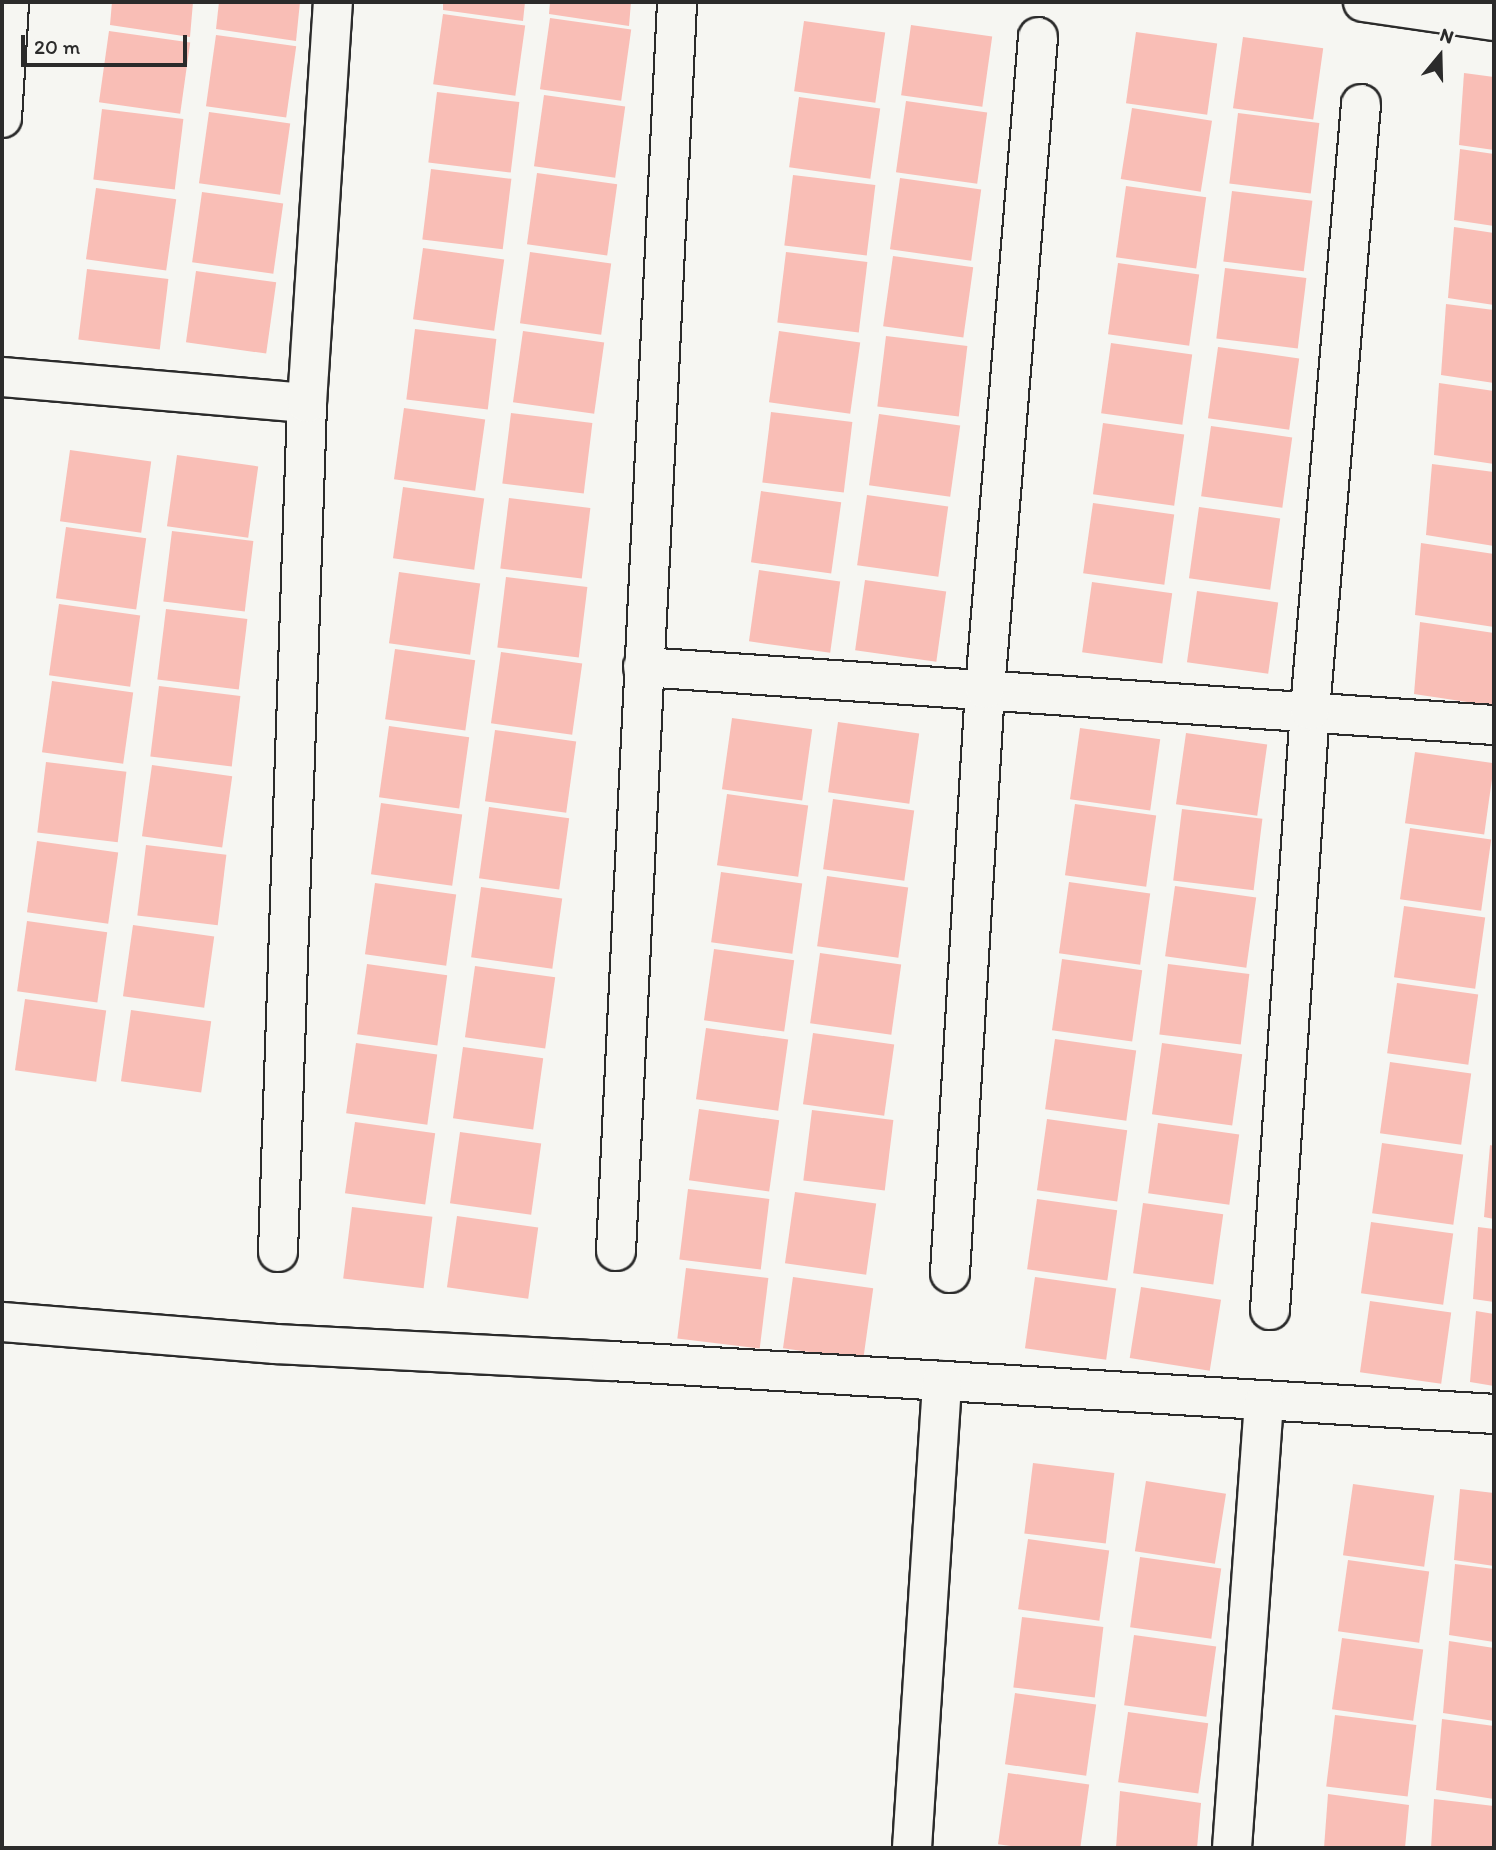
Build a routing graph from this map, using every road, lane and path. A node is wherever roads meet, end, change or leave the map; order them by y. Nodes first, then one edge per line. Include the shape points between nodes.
1 (9, 2) edge
2 (333, 2) edge
3 (677, 2) edge
4 (1372, 2) edge
5 (1494, 21) edge
6 (1038, 37) dead end
7 (1361, 104) dead end
8 (2, 118) edge
9 (2, 377) edge
10 (307, 402) junction
11 (643, 667) junction
12 (985, 689) junction
13 (1310, 710) junction
14 (1494, 725) edge
15 (616, 1251) dead end
16 (278, 1252) dead end
17 (950, 1273) dead end
18 (1270, 1310) dead end
19 (2, 1322) edge
20 (942, 1381) junction
21 (1264, 1402) junction
22 (1494, 1414) edge
23 (912, 1848) edge
24 (1232, 1848) edge

1 - 8 street
2 - 10 street
3 - 11 street
4 - 5 street
6 - 12 street
7 - 13 street
9 - 10 street
10 - 16 street
11 - 12 street
11 - 15 street
12 - 13 street
12 - 17 street
13 - 14 street
13 - 18 street
19 - 20 street via 275,1344
20 - 21 street
20 - 23 street
21 - 22 street
21 - 24 street

